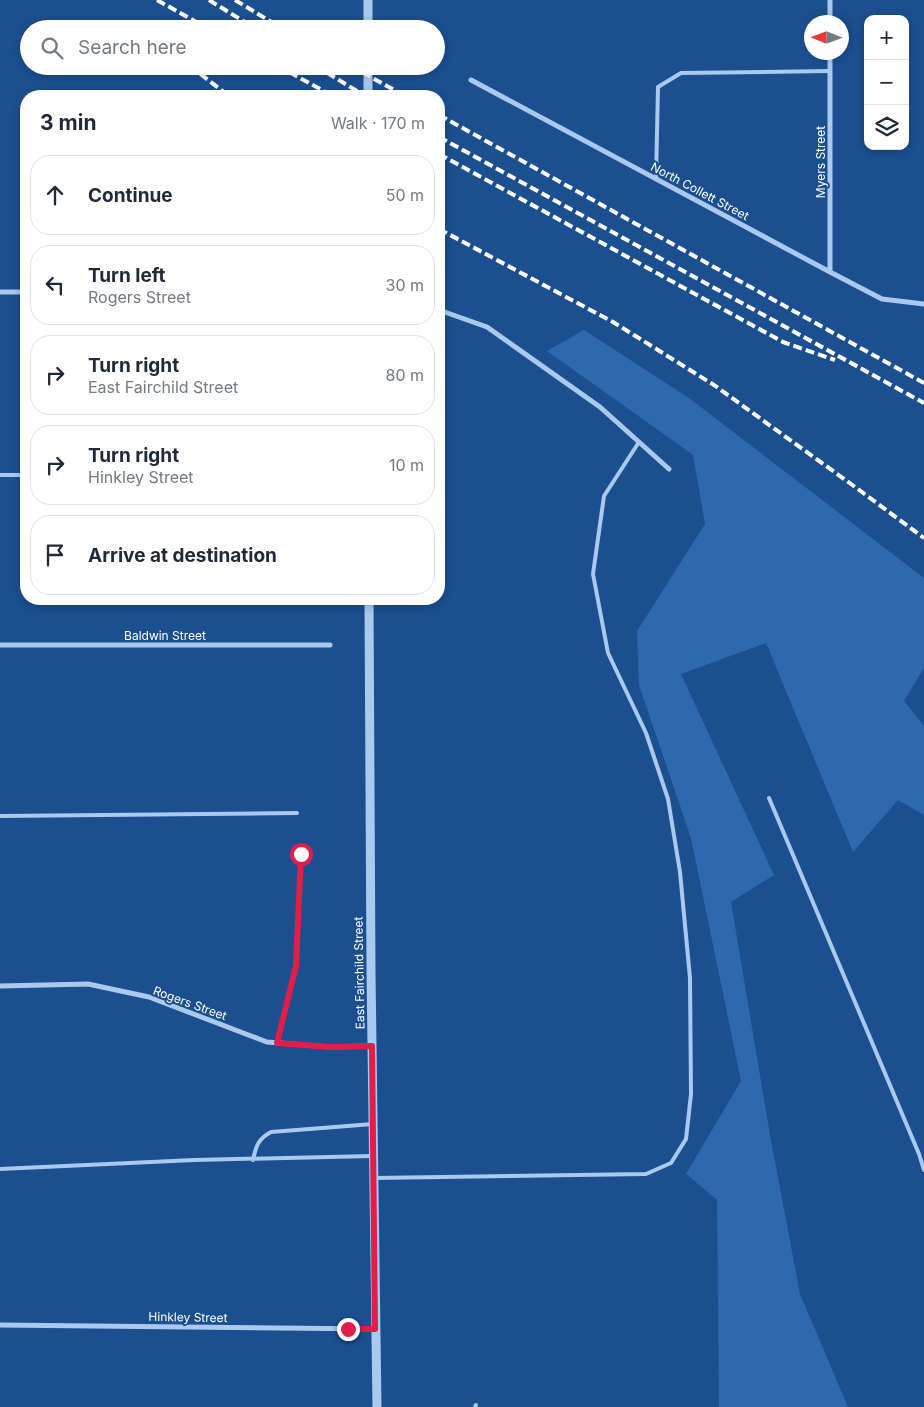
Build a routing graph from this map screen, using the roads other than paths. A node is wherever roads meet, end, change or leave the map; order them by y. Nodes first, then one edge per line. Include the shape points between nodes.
1 (368, 0) edge
2 (830, 0) edge
3 (830, 15) edge
4 (368, 20) edge
5 (830, 60) edge
6 (830, 71) junction
7 (368, 75) edge
8 (471, 80) dead end
9 (368, 90) edge
10 (656, 179) junction
11 (830, 272) junction
12 (0, 292) edge
13 (20, 292) edge
14 (924, 304) edge
15 (445, 312) edge
16 (639, 442) junction
17 (669, 469) dead end
18 (0, 475) edge
19 (20, 475) edge
20 (369, 605) edge
21 (0, 645) edge
22 (330, 646) dead end
23 (769, 798) dead end
24 (297, 813) dead end
25 (0, 816) edge
26 (301, 854) dead end
27 (0, 986) edge
28 (277, 1043) junction
29 (372, 1046) junction
30 (373, 1124) junction
31 (373, 1156) junction
32 (252, 1160) junction
33 (0, 1169) edge
34 (924, 1170) edge
35 (374, 1178) junction
36 (0, 1325) edge
37 (375, 1329) junction
38 (377, 1407) edge

1 - 4 street
2 - 3 street
5 - 6 street, Myers Street
6 - 10 lane via 681,73 658,87
6 - 11 street, Myers Street
7 - 9 street
8 - 10 street, North Collett Street
10 - 11 street, North Collett Street
11 - 14 street, North Collett Street via 882,299
12 - 13 street
15 - 16 street via 487,327 600,407
16 - 17 street
16 - 35 lane via 604,496 593,574 608,654 646,733 670,808 690,978 691,1094 686,1139 671,1163 646,1174
18 - 19 lane
20 - 29 street, East Fairchild Street
21 - 22 street, Baldwin Street
23 - 34 lane
24 - 25 lane
26 - 28 lane via 296,966
27 - 28 street, Rogers Street via 88,984 149,997
28 - 29 street, Rogers Street
29 - 30 street, East Fairchild Street
30 - 31 street, East Fairchild Street
30 - 32 lane via 271,1132 256,1145
31 - 32 lane
31 - 35 street, East Fairchild Street
32 - 33 lane
35 - 37 street, East Fairchild Street
36 - 37 street, Hinkley Street
37 - 38 street, East Fairchild Street

